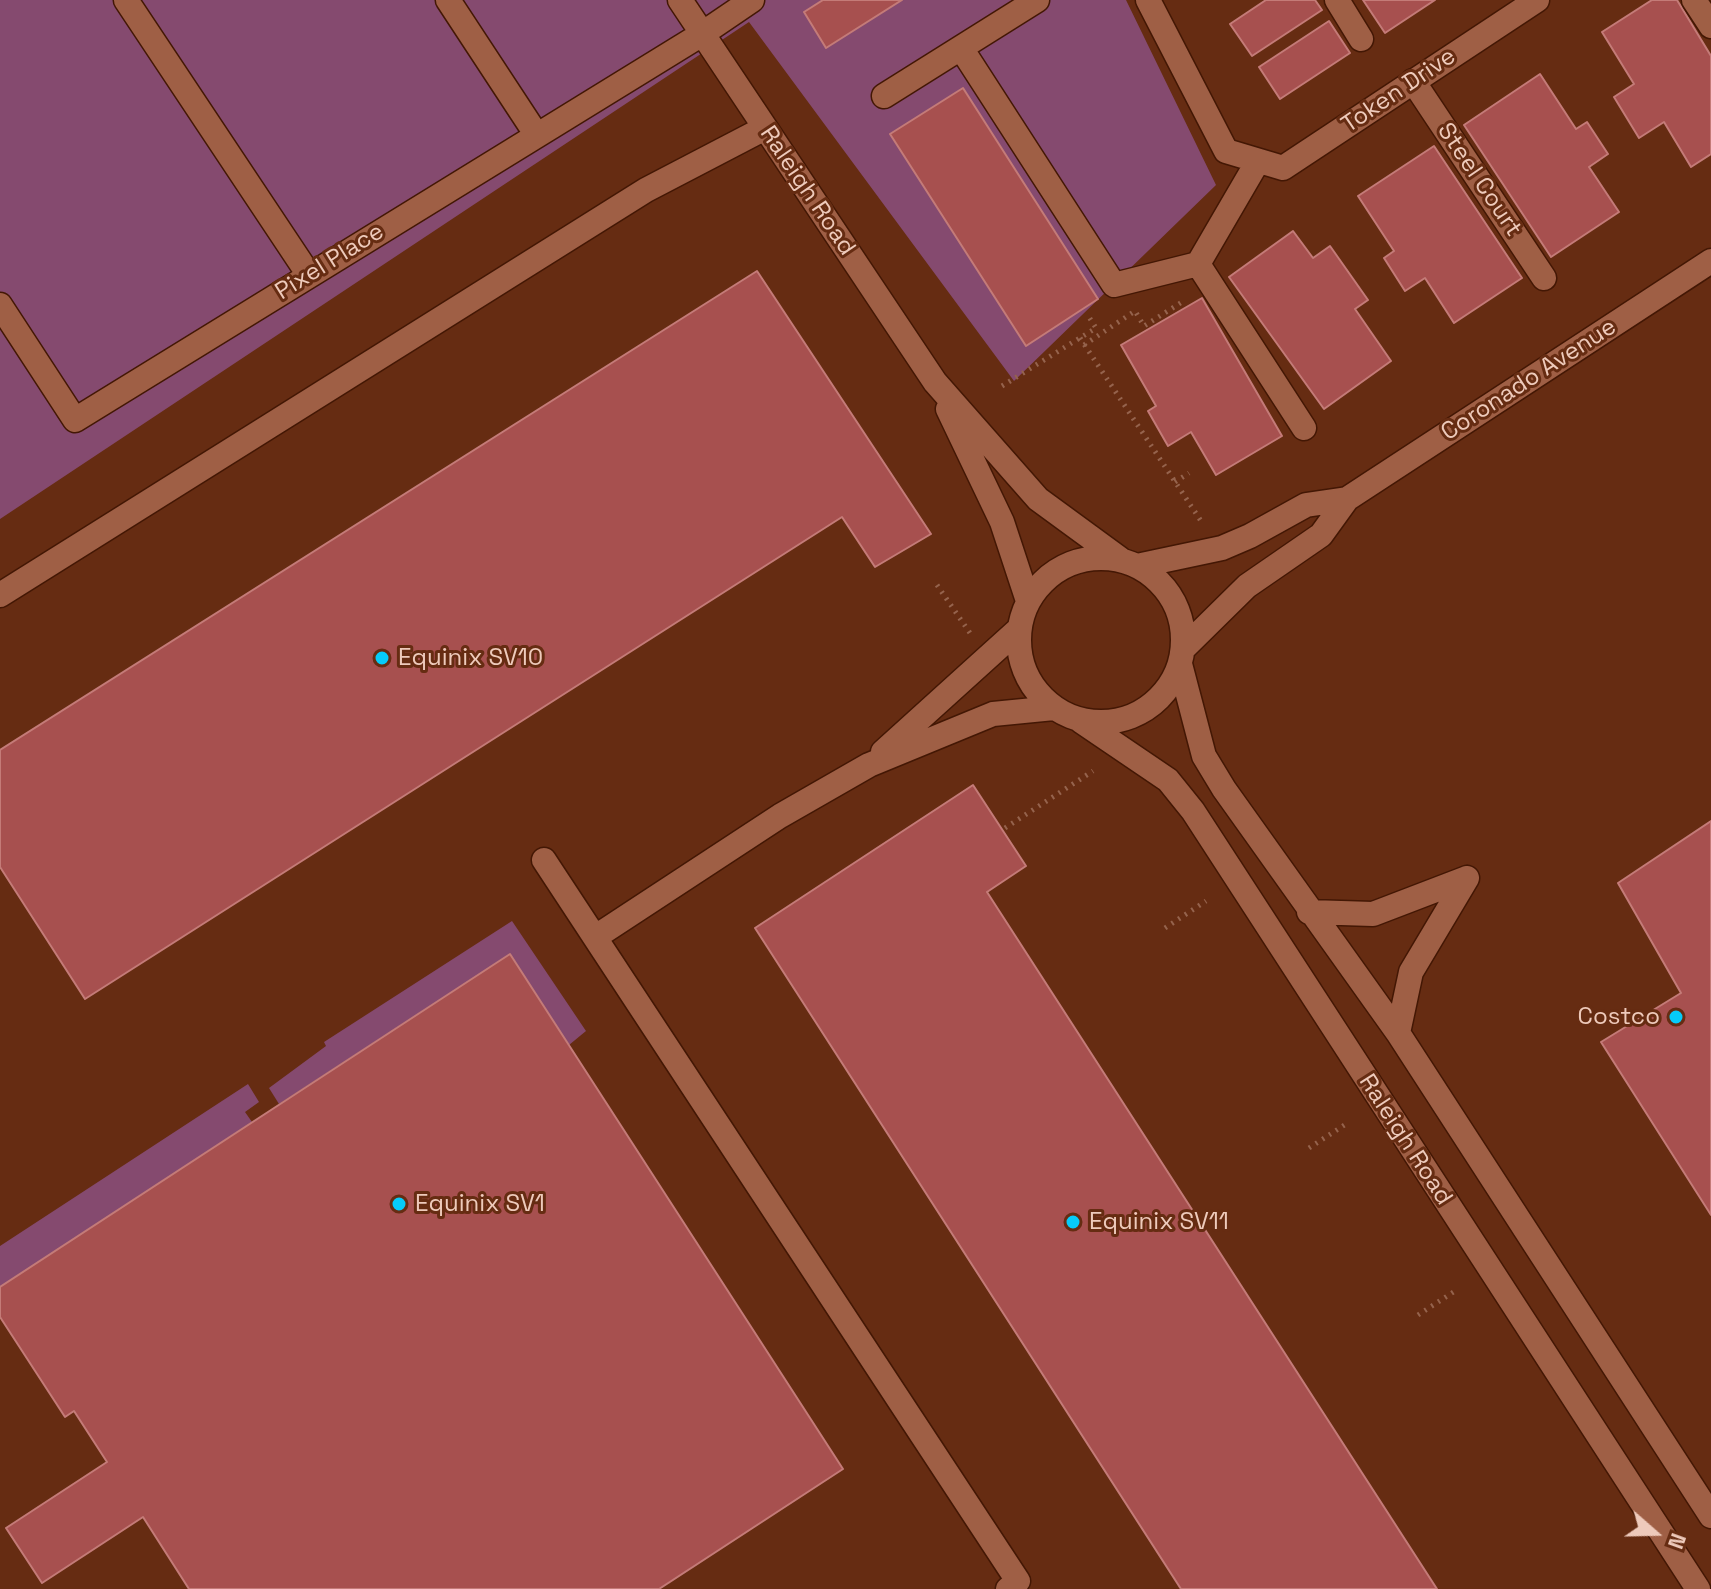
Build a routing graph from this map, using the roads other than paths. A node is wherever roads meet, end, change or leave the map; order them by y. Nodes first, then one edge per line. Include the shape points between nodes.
1 (126, 0) edge
2 (448, 0) edge
3 (680, 0) edge
4 (752, 0) edge
5 (1037, 0) edge
6 (1148, 0) edge
7 (1337, 0) edge
8 (1537, 0) edge
9 (1694, 0) edge
10 (1711, 26) edge
11 (702, 34) junction
12 (1361, 39) dead end
13 (961, 48) junction
14 (1413, 81) junction
15 (884, 96) dead end
16 (765, 128) junction
17 (536, 134) junction
18 (1258, 161) junction
19 (1711, 261) edge
20 (1198, 264) junction
21 (309, 275) junction
22 (1544, 278) dead end
23 (0, 305) edge
24 (935, 382) junction
25 (1304, 428) dead end
26 (1347, 499) junction
27 (1129, 562) junction
28 (0, 595) edge
29 (1028, 601) junction
30 (1019, 629) junction
31 (1182, 656) junction
32 (1054, 708) junction
33 (1081, 721) junction
34 (869, 765) junction
35 (544, 860) dead end
36 (1309, 912) junction
37 (597, 936) junction
38 (1398, 1033) junction
39 (1711, 1516) edge
40 (1008, 1589) edge
41 (1698, 1589) edge

1 - 21 street
2 - 17 street
3 - 11 street, Raleigh Road
4 - 11 street, Pixel Place
5 - 13 street
6 - 18 street via 1226,151
7 - 12 street
8 - 14 street, Token Drive
9 - 10 street
11 - 16 street, Raleigh Road
11 - 17 street, Pixel Place
13 - 15 street
13 - 20 street via 1114,285
14 - 18 street, Token Drive via 1283,168
14 - 22 street, Steel Court
16 - 24 street, Raleigh Road
16 - 28 street via 646,190
17 - 21 street, Pixel Place
18 - 20 street
19 - 26 street, Coronado Avenue
20 - 25 street
21 - 23 street, Pixel Place via 75,420
24 - 27 street, Raleigh Road via 1038,499
24 - 29 street, Raleigh Road via 1002,522
26 - 27 street, Coronado Avenue via 1306,505 1222,548
26 - 31 street, Coronado Avenue via 1321,535 1264,572
27 - 29 street via 1093,558 1067,564 1045,579
27 - 31 street via 1168,591 1178,611
29 - 30 street
30 - 32 street via 1025,673
30 - 34 street
31 - 33 street via 1169,687 1152,706 1106,723
31 - 36 street via 1204,756
32 - 33 street
32 - 34 street via 993,714
33 - 41 street, Raleigh Road via 1168,780 1193,811
34 - 37 street via 780,816
35 - 37 street
36 - 38 street
36 - 38 street via 1373,914 1467,878 1411,972
37 - 40 street via 1018,1581
38 - 39 street

